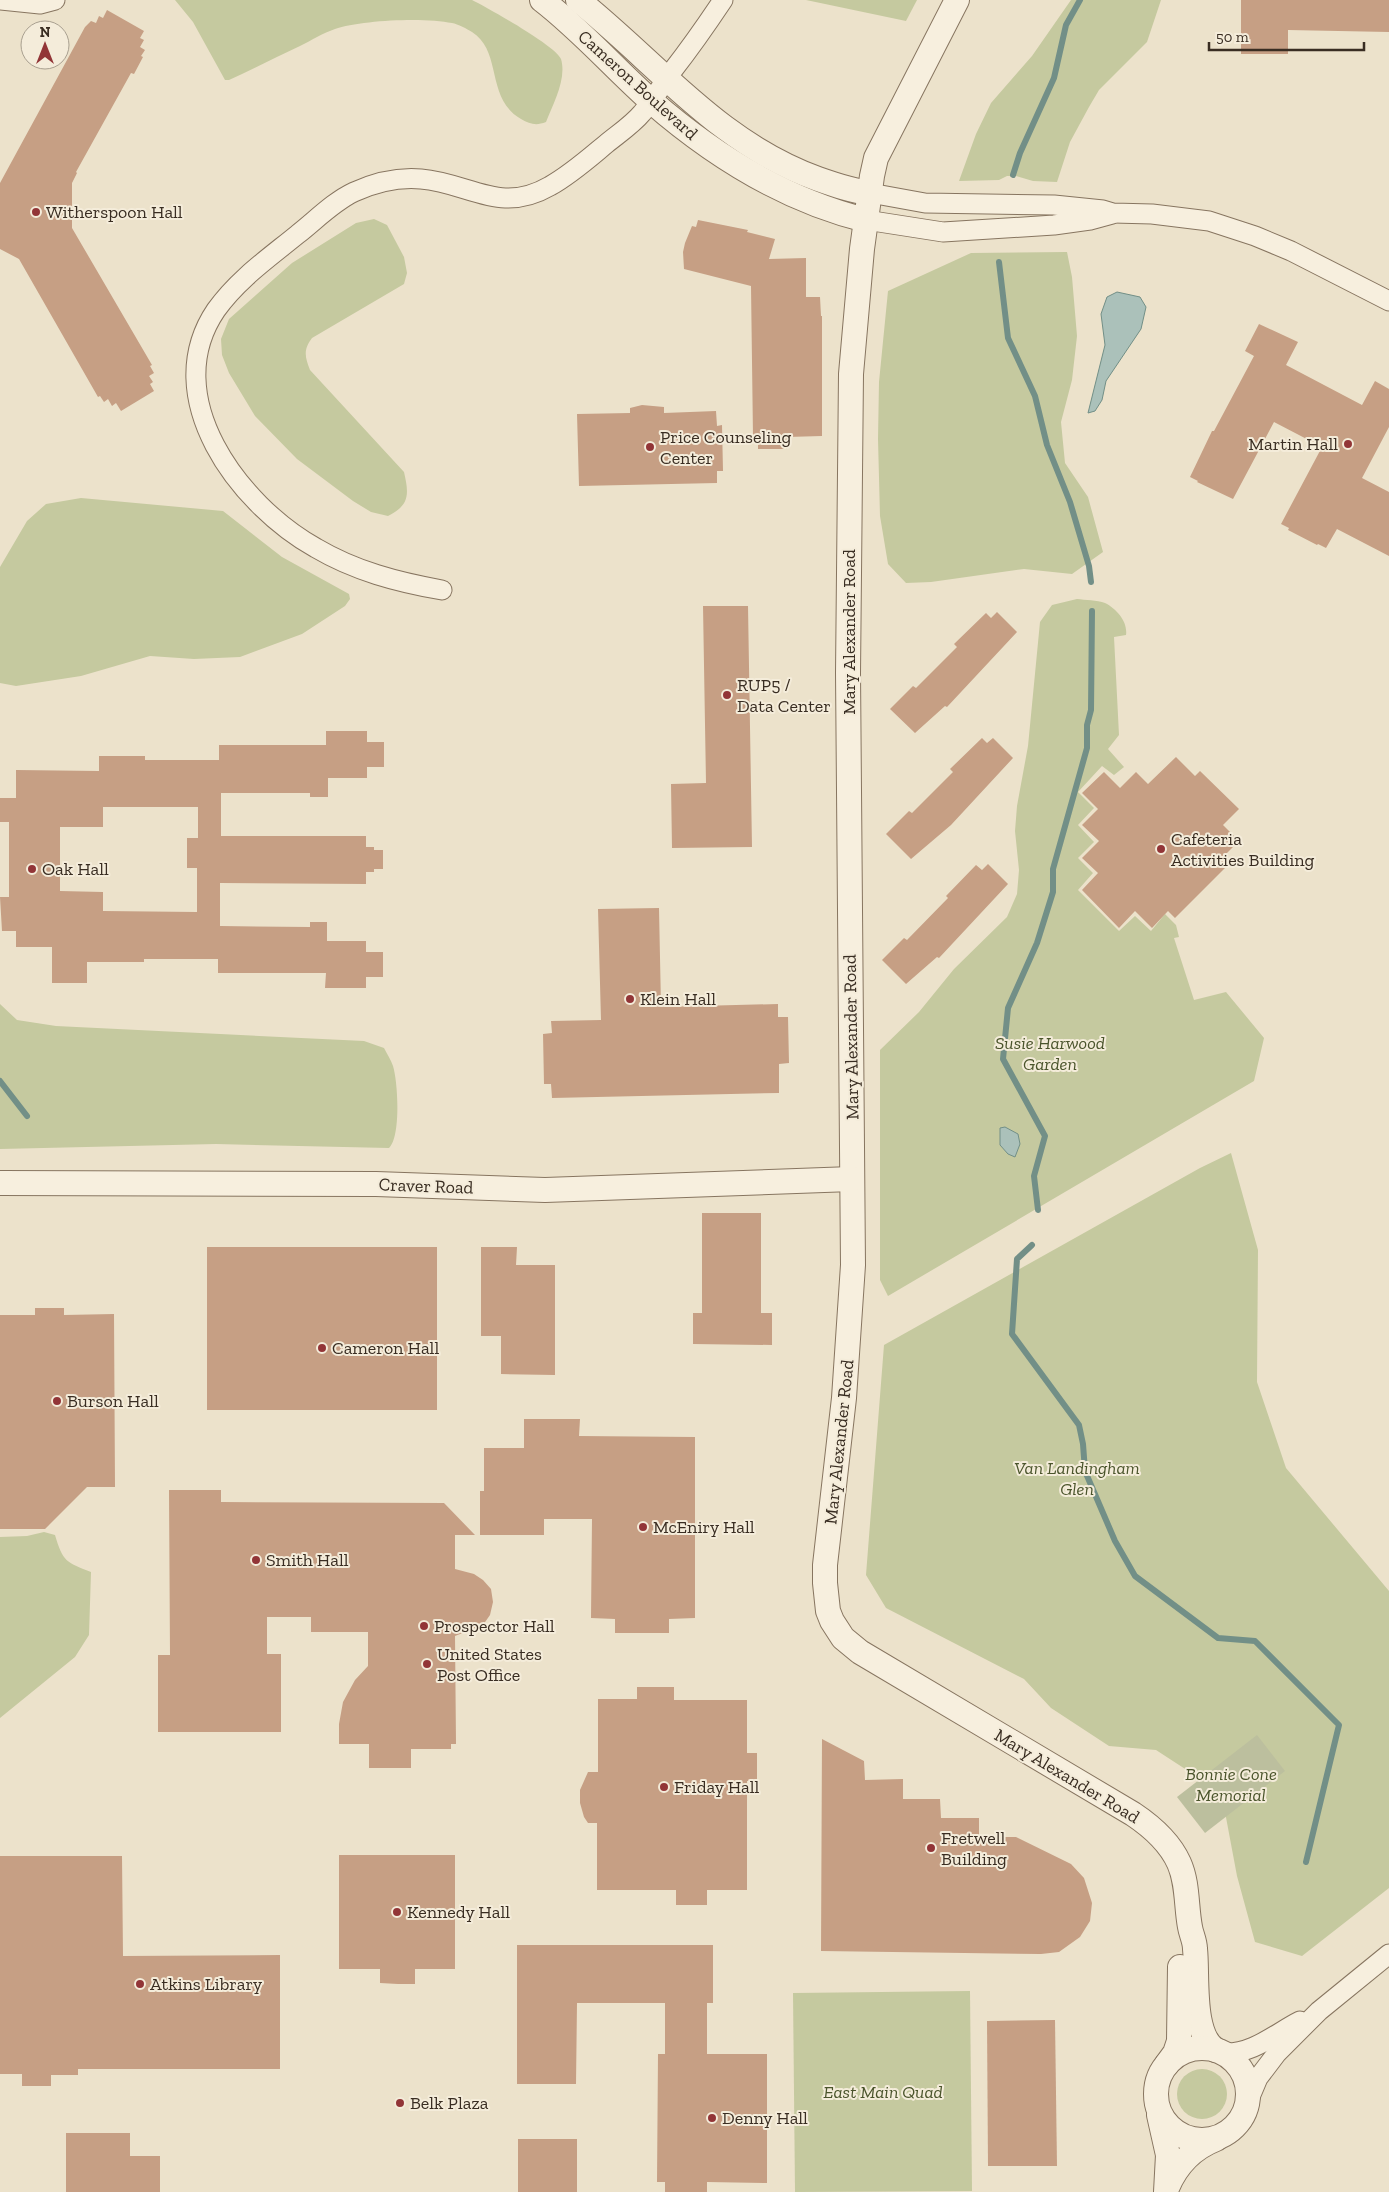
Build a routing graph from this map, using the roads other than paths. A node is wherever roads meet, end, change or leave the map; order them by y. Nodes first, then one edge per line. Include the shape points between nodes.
1 (0, 0) edge
2 (55, 0) edge
3 (542, 0) edge
4 (578, 0) edge
5 (723, 0) edge
6 (957, 0) edge
7 (666, 80) junction
8 (651, 101) junction
9 (870, 193) junction
10 (1113, 213) junction
11 (866, 220) junction
12 (1389, 301) edge
13 (442, 590) dead end
14 (852, 1179) junction
15 (0, 1183) edge
16 (1187, 1906) junction
17 (1389, 1954) edge
18 (1319, 2011) junction
19 (1220, 2052) junction
20 (1167, 2064) junction
21 (1247, 2104) junction
22 (1157, 2107) junction
23 (1218, 2138) junction
24 (1167, 2191) edge

1 - 2 street via 40,4
3 - 8 street, Cameron Boulevard
4 - 7 street, Cameron Boulevard
5 - 7 street
6 - 9 street, Mary Alexander Road via 879,150
7 - 8 street
7 - 9 street, Cameron Boulevard via 731,134 767,156 820,180
8 - 11 street, Cameron Boulevard via 709,147 750,174 807,201
8 - 13 street via 639,116 574,169 535,193 496,198 436,181 412,179 389,181 351,194 238,284 205,331 197,376 201,415 220,454 250,495 293,533 333,557 374,575
9 - 10 street, Cameron Boulevard via 925,203 1061,205
9 - 11 street, Mary Alexander Road
10 - 11 street, Cameron Boulevard via 1054,226 952,232
10 - 12 street, Cameron Boulevard via 1186,218 1231,228 1291,251
11 - 14 street, Mary Alexander Road via 855,316 850,436 848,673
14 - 15 street, Craver Road via 546,1190 358,1184
14 - 16 street, Mary Alexander Road via 850,1320 826,1565 826,1599 832,1621 843,1638 860,1652 1144,1821 1179,1862 1186,1886
16 - 19 street, Mary Alexander Road via 1196,1949 1198,2008 1207,2041
16 - 20 street, Mary Alexander Road via 1180,1958 1179,2041
17 - 18 street
18 - 19 street via 1255,2047 1240,2052
18 - 21 street via 1268,2062
19 - 20 street via 1193,2049 1179,2054
19 - 21 street, Mary Alexander Road via 1235,2062 1244,2075 1248,2089
20 - 22 street, Mary Alexander Road via 1157,2084
21 - 23 street, Mary Alexander Road via 1237,2124
22 - 23 street via 1164,2121 1181,2136 1196,2140
22 - 24 street, Mary Alexander Road via 1166,2142
23 - 24 street, Mary Alexander Road via 1187,2157

